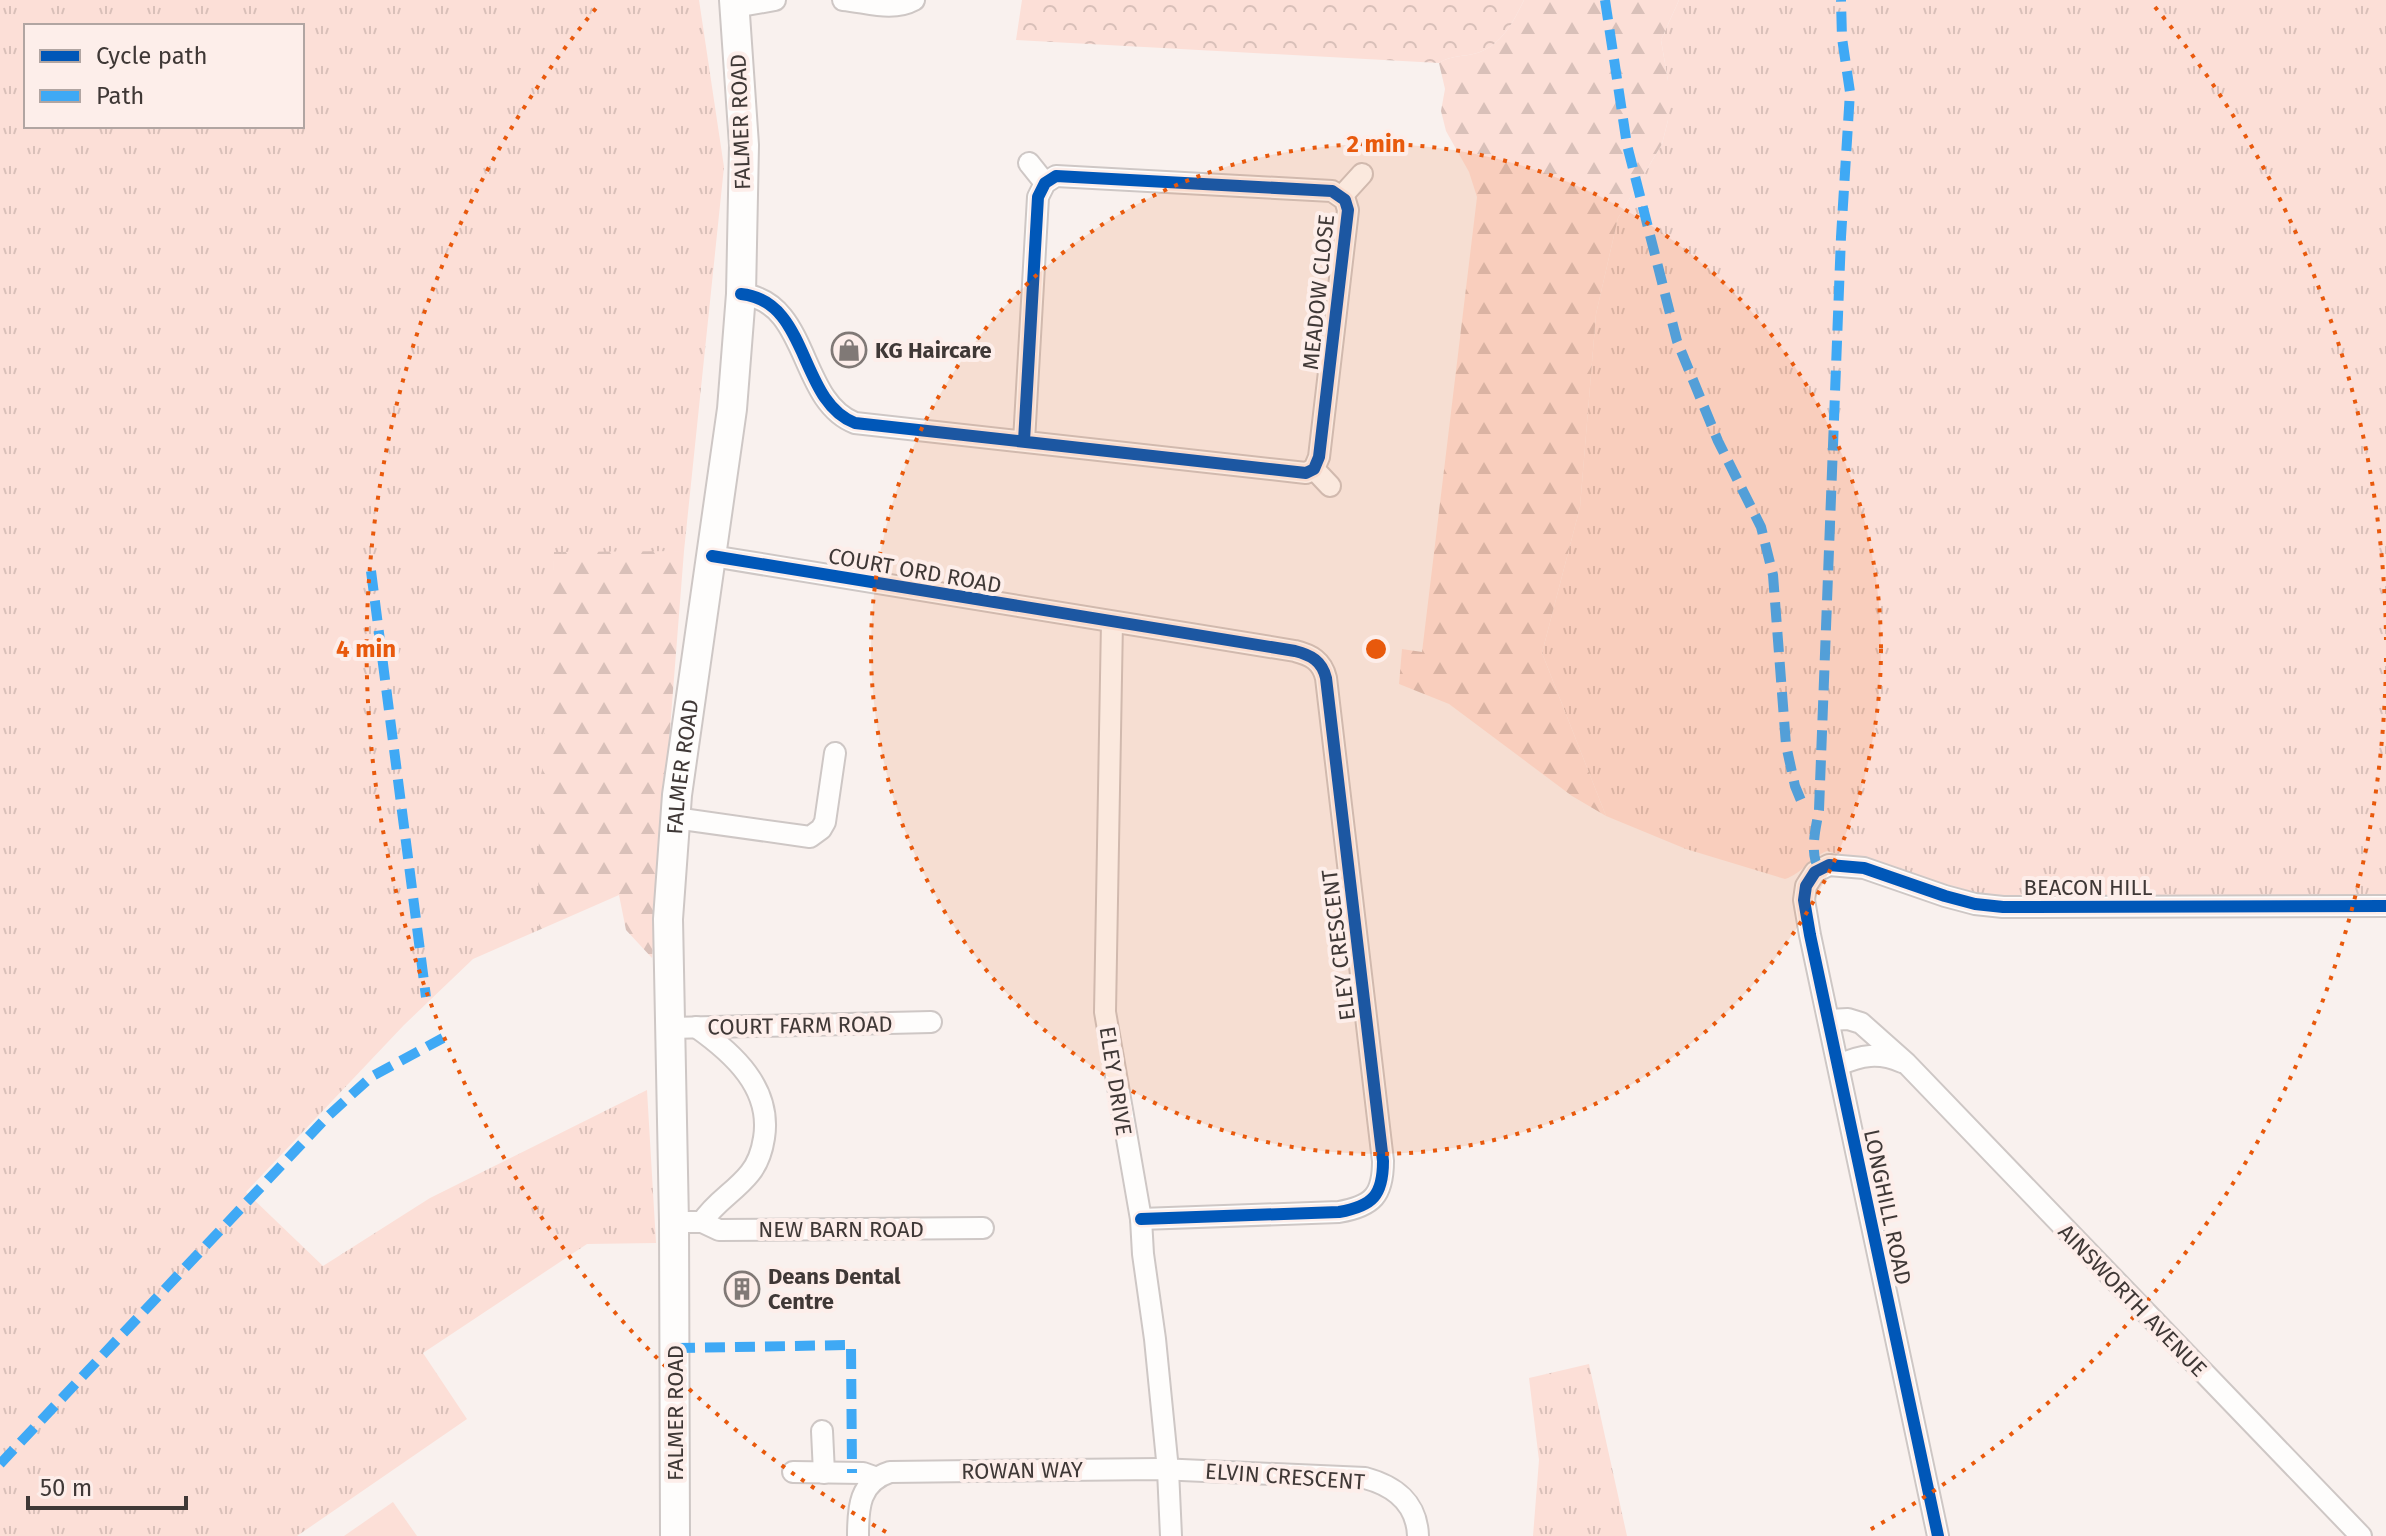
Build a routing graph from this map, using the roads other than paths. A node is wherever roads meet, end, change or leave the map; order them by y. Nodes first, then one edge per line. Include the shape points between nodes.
1 (775, 0) edge
2 (843, 0) edge
3 (914, 0) edge
4 (734, 3) edge
5 (1029, 163) dead end
6 (1362, 174) dead end
7 (1045, 183) junction
8 (1342, 196) junction
9 (741, 294) junction
10 (1024, 441) junction
11 (1314, 469) junction
12 (1330, 486) dead end
13 (712, 556) junction
14 (1112, 622) junction
15 (835, 753) dead end
16 (675, 818) junction
17 (1806, 886) joint
18 (2386, 906) edge
19 (1829, 1020) junction
20 (931, 1022) dead end
21 (683, 1028) junction
22 (1906, 1063) junction
23 (1839, 1065) junction
24 (1141, 1219) junction
25 (688, 1222) junction
26 (983, 1228) dead end
27 (822, 1431) dead end
28 (1168, 1470) junction
29 (793, 1472) dead end
30 (824, 1473) junction
31 (877, 1478) junction
32 (675, 1536) edge
33 (858, 1536) edge
34 (1171, 1536) edge
35 (1418, 1536) edge
36 (1938, 1536) edge
37 (2361, 1536) edge

1 - 4 street
2 - 3 street via 892,7
4 - 9 main road, FALMER ROAD via 744,145
5 - 7 street
6 - 8 street, MEADOW CLOSE
7 - 8 street, MEADOW CLOSE via 1056,176 1332,191
7 - 10 street via 1038,197
8 - 11 street, MEADOW CLOSE via 1348,210 1335,338
9 - 10 street via 759,298 788,325 836,413 855,423
9 - 13 main road, FALMER ROAD
10 - 11 street via 1306,473
11 - 12 street
13 - 14 street, COURT ORD ROAD
13 - 16 main road, FALMER ROAD
14 - 24 street, ELEY DRIVE via 1105,1002
14 - 24 street, ELEY CRESCENT via 1295,651 1315,658 1323,668 1383,1161 1380,1190 1356,1209
15 - 16 street via 825,822 810,837
16 - 21 main road, FALMER ROAD via 668,919
17 - 18 street, BEACON HILL via 1815,872 1836,864 1975,904 2003,907
17 - 19 street, LONGHILL ROAD via 1806,911
19 - 22 street, AINSWORTH AVENUE via 1861,1023
19 - 23 street, LONGHILL ROAD
20 - 21 street, COURT FARM ROAD
21 - 25 main road, FALMER ROAD
21 - 25 street via 734,1057 759,1095 765,1121 753,1170
22 - 23 street via 1872,1055
22 - 37 street, AINSWORTH AVENUE
23 - 36 street, LONGHILL ROAD
24 - 28 street, ELEY DRIVE
25 - 26 street, NEW BARN ROAD via 719,1230
25 - 32 main road, FALMER ROAD
27 - 30 street
28 - 31 street, ROWAN WAY via 898,1471
28 - 34 street, ELEY DRIVE
28 - 35 street, ELVIN CRESCENT via 1365,1478 1402,1496
29 - 30 street, ROWAN WAY
30 - 31 street, ROWAN WAY
31 - 33 street via 860,1502

